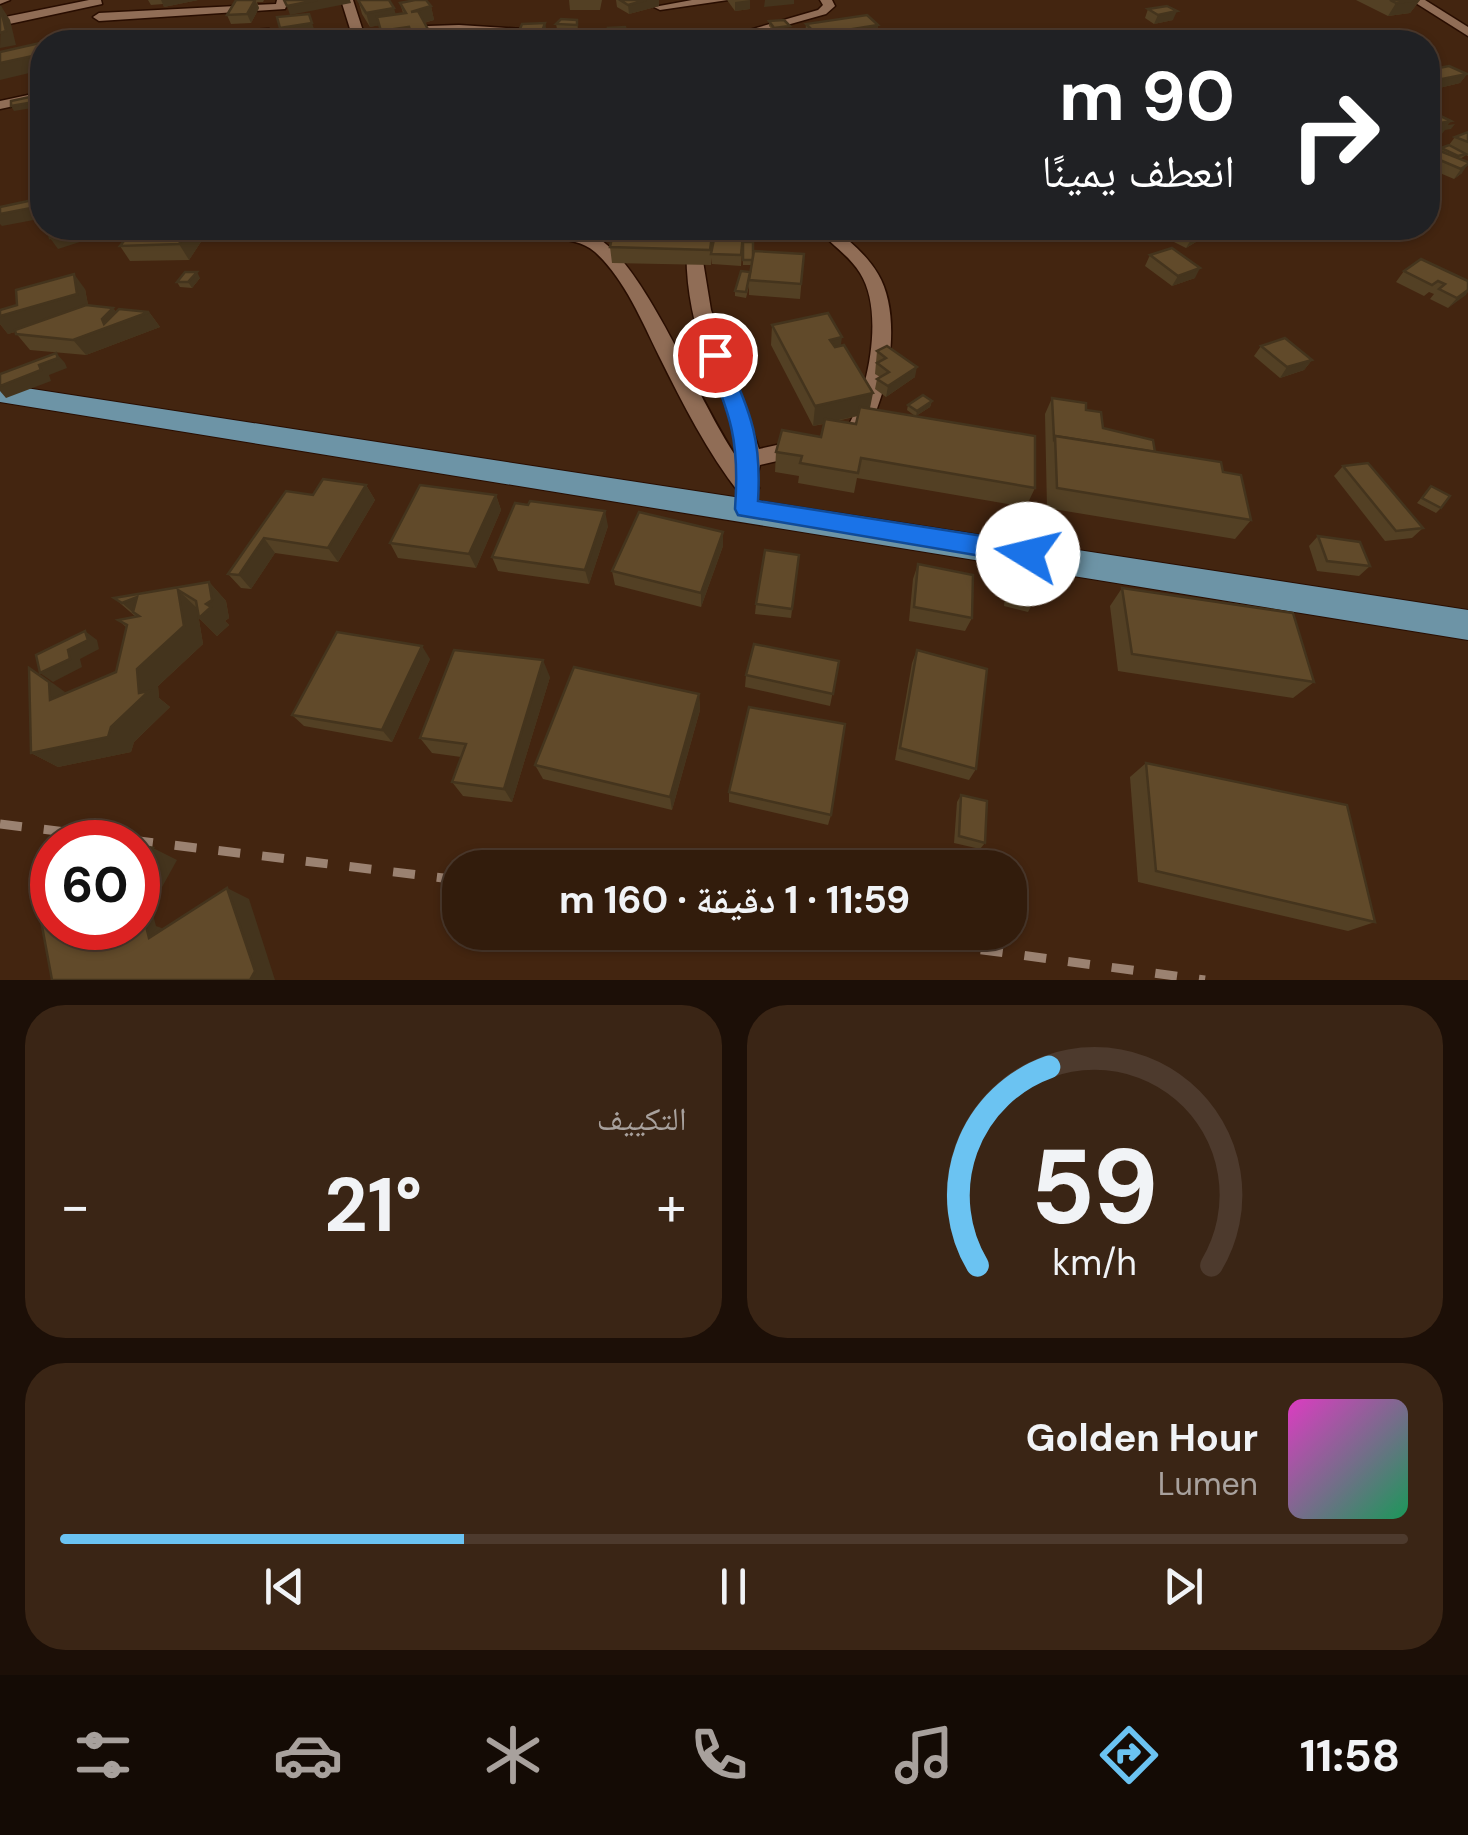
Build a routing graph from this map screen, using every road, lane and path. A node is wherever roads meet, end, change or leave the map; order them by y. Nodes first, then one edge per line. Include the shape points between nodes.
1 (205, 0) edge
2 (348, 0) edge
3 (722, 0) edge
4 (826, 0) edge
5 (1418, 0) edge
6 (658, 3) edge
7 (285, 4) edge
8 (100, 6) edge
9 (194, 14) junction
10 (0, 22) edge
11 (185, 30) edge
12 (274, 30) edge
13 (357, 30) edge
14 (678, 30) edge
15 (757, 30) edge
16 (1468, 32) edge
17 (30, 99) edge
18 (0, 106) edge
19 (30, 207) edge
20 (0, 214) edge
21 (587, 240) edge
22 (696, 240) edge
23 (836, 240) edge
24 (0, 393) edge
25 (750, 459) junction
26 (747, 498) junction
27 (1462, 618) edge

1 - 9 street
2 - 13 street
3 - 6 street
4 - 15 street via 822,12
5 - 16 street
6 - 14 street
7 - 9 street
7 - 12 street
8 - 9 street
8 - 10 street
9 - 11 street
17 - 18 street
19 - 20 street
21 - 26 street via 608,255 661,339
22 - 25 street via 694,276
23 - 25 street via 870,275 880,331 872,400 861,425 832,441
24 - 26 main road via 442,465
25 - 26 street
26 - 27 main road

